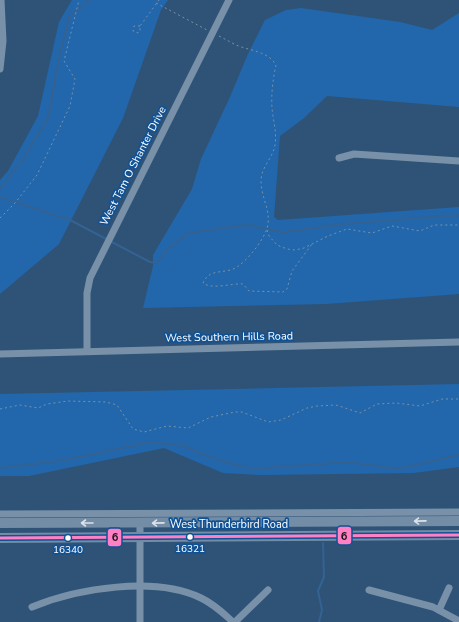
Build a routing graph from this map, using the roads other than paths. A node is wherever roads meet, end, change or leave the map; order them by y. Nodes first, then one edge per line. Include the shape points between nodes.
1 (1, 0) edge
2 (230, 0) edge
3 (0, 69) edge
4 (339, 158) dead end
5 (459, 161) edge
6 (459, 342) edge
7 (87, 351) junction
8 (0, 354) edge
9 (459, 512) edge
10 (0, 514) edge
11 (108, 518) junction
12 (459, 521) edge
13 (312, 522) junction
14 (140, 523) junction
15 (0, 524) edge
16 (459, 534) edge
17 (312, 535) junction
18 (109, 536) junction
19 (141, 536) junction
20 (0, 538) edge
21 (142, 587) junction
22 (449, 588) dead end
23 (268, 590) dead end
24 (369, 590) dead end
25 (32, 607) dead end
26 (439, 610) junction
27 (459, 621) edge
28 (140, 622) edge
29 (234, 622) edge

1 - 3 street via 3,41
2 - 7 street, West Tam O Shanter Drive via 90,278 87,293
4 - 5 street via 354,154
6 - 7 street, West Southern Hills Road
7 - 8 street, West Southern Hills Road
9 - 11 street, West Thunderbird Road
10 - 11 street, West Thunderbird Road
11 - 14 main road, West Thunderbird Road
11 -> 15 main road, West Thunderbird Road
11 - 18 main road
12 -> 13 main road, West Thunderbird Road
13 -> 14 main road, West Thunderbird Road
13 - 17 main road
14 - 19 street
16 - 17 main road, West Thunderbird Road
17 - 19 main road, West Thunderbird Road
18 - 19 main road, West Thunderbird Road
18 - 20 main road, West Thunderbird Road
19 - 21 street
21 - 25 street via 87,590
21 - 28 street
21 - 29 street via 169,588 191,594 217,608
22 - 26 street
23 - 29 street
24 - 26 street
26 - 27 street

